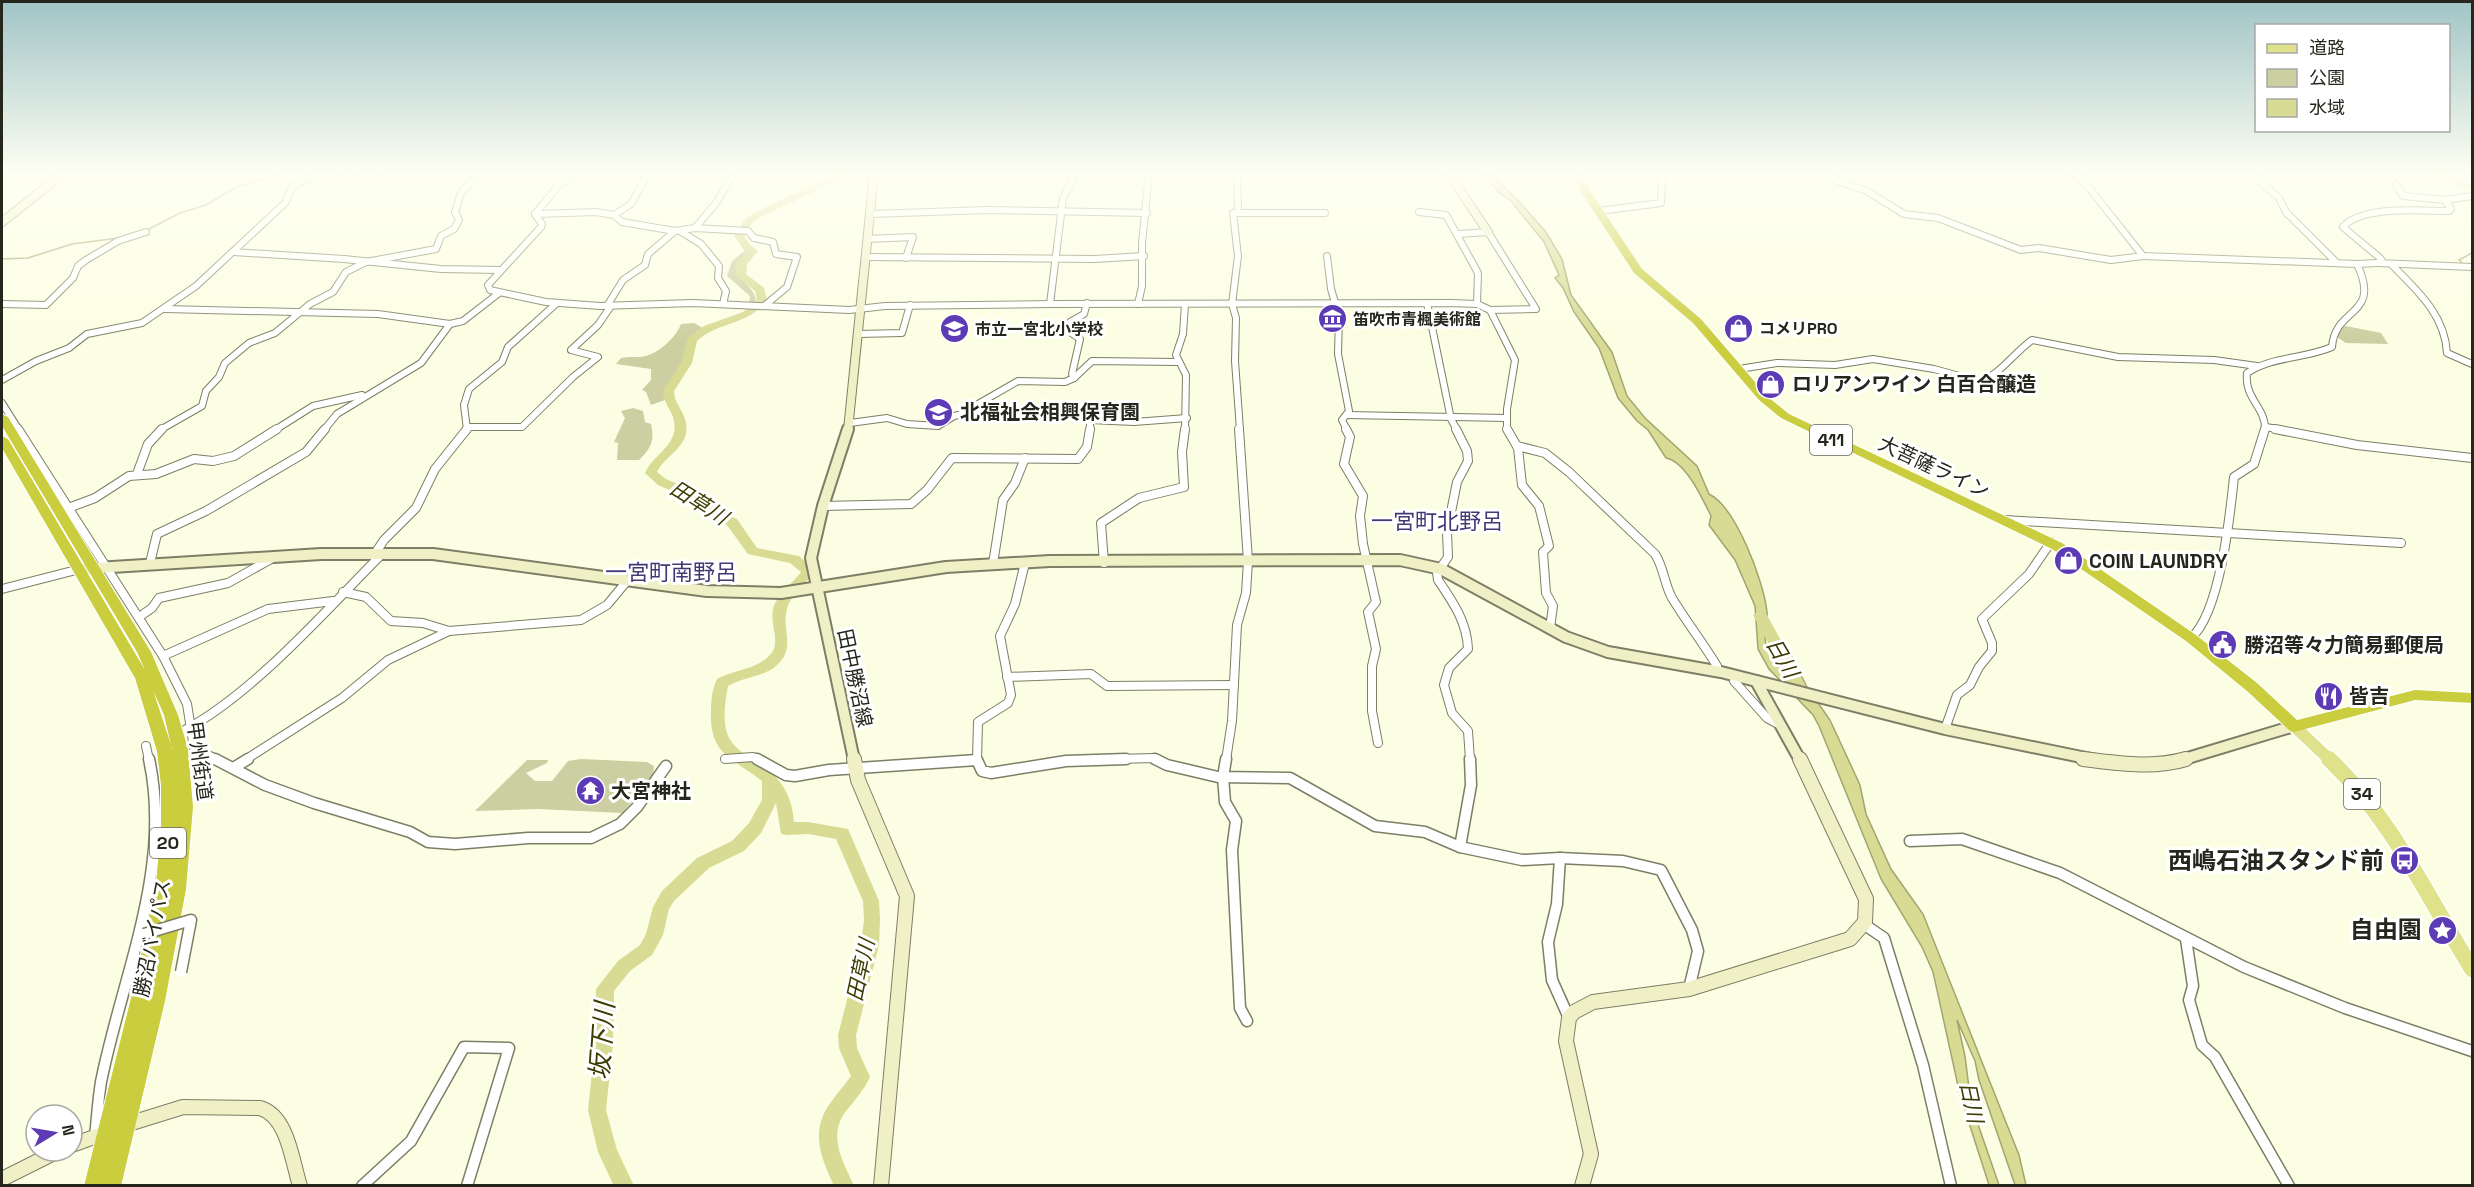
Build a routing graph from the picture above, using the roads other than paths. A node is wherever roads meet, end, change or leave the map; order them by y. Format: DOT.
graph roads {
  1 [pos="258,229"];
  2 [pos="451,229"];
  3 [pos="539,229"];
  4 [pos="664,229"];
  5 [pos="686,229"];
  6 [pos="713,229"];
  7 [pos="868,229"];
  8 [pos="1058,229"];
  9 [pos="1144,229"];
  10 [pos="1235,229"];
  11 [pos="1455,229"];
  12 [pos="1486,229"];
  13 [pos="1611,229"];
  14 [pos="1968,229"];
  15 [pos="2122,229"];
  16 [pos="2303,229"];
  17 [pos="2345,229"];
  18 [pos="676,231"];
  19 [pos="146,232"];
  20 [pos="1488,232"];
  21 [pos="1458,234"];
  22 [pos="867,239"];
  23 [pos="234,252"];
  24 [pos="1144,256"];
  25 [pos="1327,256"];
  26 [pos="2143,256"];
  27 [pos="866,257"];
  28 [pos="906,258"];
  29 [pos="1054,258"];
  30 [pos="2336,262"];
  31 [pos="362,263"];
  32 [pos="2378,263"];
  33 [pos="2357,264"];
  34 [pos="2391,264"];
  35 [pos="2472,267"];
  36 [pos="499,270"];
  37 [pos="499,292"];
  38 [pos="557,303"];
  39 [pos="1087,303"];
  40 [pos="1427,303"];
  41 [pos="2,304"];
  42 [pos="723,304"];
  43 [pos="1050,304"];
  44 [pos="1138,304"];
  45 [pos="1185,304"];
  46 [pos="1233,304"];
  47 [pos="1337,304"];
  48 [pos="1477,304"];
  49 [pos="910,305"];
  50 [pos="609,306"];
  51 [pos="763,306"];
  52 [pos="163,309"];
  53 [pos="861,309"];
  54 [pos="1490,310"];
  55 [pos="300,312"];
  56 [pos="450,324"];
  57 [pos="858,334"];
  58 [pos="1178,362"];
  59 [pos="2472,364"];
  60 [pos="2257,366"];
  61 [pos="1738,369"];
  62 [pos="1074,378"];
  63 [pos="2,380"];
  64 [pos="366,394"];
  65 [pos="2,402"];
  66 [pos="1347,415"];
  67 [pos="2,417"];
  68 [pos="1186,418"];
  69 [pos="1506,418"];
  70 [pos="1452,419"];
  71 [pos="850,423"];
  72 [pos="467,427"];
  73 [pos="2266,427"];
  74 [pos="2,440"];
  75 [pos="1517,446"];
  76 [pos="1025,458"];
  77 [pos="2472,458"];
  78 [pos="138,474"];
  79 [pos="823,506"];
  80 [pos="64,510"];
  81 [pos="2003,520"];
  82 [pos="2226,532"];
  83 [pos="2051,542"];
  84 [pos="2401,543"];
  85 [pos="380,552"];
  86 [pos="276,556"];
  87 [pos="1368,560"];
  88 [pos="1248,561"];
  89 [pos="150,563"];
  90 [pos="1025,563"];
  91 [pos="1104,563"];
  92 [pos="993,564"];
  93 [pos="93,567"];
  94 [pos="1441,569"];
  95 [pos="627,581"];
  96 [pos="818,587"];
  97 [pos="2,589"];
  98 [pos="343,592"];
  99 [pos="333,601"];
  100 [pos="139,617"];
  101 [pos="1550,628"];
  102 [pos="449,631"];
  103 [pos="2191,638"];
  104 [pos="164,656"];
  105 [pos="1717,666"];
  106 [pos="1007,677"];
  107 [pos="1734,681"];
  108 [pos="1762,683"];
  109 [pos="1234,685"];
  110 [pos="2472,698"];
  111 [pos="2294,726"];
  112 [pos="1784,727"];
  113 [pos="188,728"];
  114 [pos="1945,729"];
  115 [pos="1378,743"];
  116 [pos="146,746"];
  117 [pos="725,759"];
  118 [pos="977,760"];
  119 [pos="666,766"];
  120 [pos="236,767"];
  121 [pos="856,769"];
  122 [pos="1223,777"];
  123 [pos="1910,841"];
  124 [pos="1460,846"];
  125 [pos="1560,858"];
  126 [pos="1865,925"];
  127 [pos="140,935"];
  128 [pos="2186,939"];
  129 [pos="2472,969"];
  130 [pos="181,972"];
  131 [pos="1689,989"];
  132 [pos="1569,1018"];
  133 [pos="1247,1021"];
  134 [pos="2472,1051"];
  135 [pos="127,1124"];
  136 [pos="102,1134"];
  137 [pos="84,1141"];
  138 [pos="34,1163"];
  139 [pos="2,1179"];
  140 [pos="94,1185"];
  141 [pos="111,1185"];
  142 [pos="300,1185"];
  143 [pos="362,1185"];
  144 [pos="467,1185"];
  145 [pos="881,1185"];
  146 [pos="1582,1185"];
  147 [pos="1950,1185"];
  148 [pos="2289,1185"];
  1 -- 23 [label="street"];
  2 -- 31 [label="street"];
  3 -- 36 [label="street"];
  4 -- 18 [label="street"];
  5 -- 18 [label="street"];
  6 -- 51 [label="street"];
  7 -- 22 [label="street, 田中勝沼線"];
  8 -- 29 [label="street"];
  9 -- 24 [label="street"];
  10 -- 46 [label="street"];
  11 -- 21 [label="street"];
  12 -- 20 [label="street"];
  13 -- 61 [label="highway, 大菩薩ライン / 411"];
  14 -- 26 [label="street"];
  15 -- 26 [label="street"];
  16 -- 30 [label="street"];
  17 -- 32 [label="street"];
  18 -- 42 [label="street"];
  18 -- 50 [label="street"];
  19 -- 41 [label="street"];
  20 -- 21 [label="street"];
  20 -- 54 [label="street"];
  21 -- 48 [label="street"];
  22 -- 27 [label="street, 田中勝沼線"];
  22 -- 28 [label="street"];
  23 -- 31 [label="street"];
  23 -- 52 [label="street"];
  24 -- 29 [label="street"];
  24 -- 44 [label="street"];
  25 -- 47 [label="street"];
  26 -- 30 [label="street"];
  27 -- 28 [label="street"];
  27 -- 53 [label="street, 田中勝沼線"];
  28 -- 29 [label="street"];
  29 -- 43 [label="street"];
  30 -- 33 [label="street"];
  31 -- 36 [label="street"];
  31 -- 55 [label="street"];
  32 -- 33 [label="street"];
  32 -- 34 [label="street"];
  33 -- 60 [label="street"];
  34 -- 35 [label="street"];
  34 -- 59 [label="street"];
  36 -- 37 [label="street"];
  37 -- 38 [label="street"];
  37 -- 56 [label="street"];
  38 -- 50 [label="street"];
  38 -- 72 [label="street"];
  39 -- 43 [label="street"];
  39 -- 44 [label="street"];
  39 -- 62 [label="street"];
  40 -- 47 [label="street"];
  40 -- 48 [label="street"];
  40 -- 70 [label="street"];
  42 -- 50 [label="street"];
  42 -- 51 [label="street"];
  43 -- 49 [label="street"];
  44 -- 45 [label="street"];
  45 -- 46 [label="street"];
  45 -- 58 [label="street"];
  46 -- 47 [label="street"];
  46 -- 88 [label="street"];
  47 -- 66 [label="street"];
  48 -- 54 [label="street"];
  49 -- 53 [label="street"];
  49 -- 57 [label="street"];
  50 -- 72 [label="street"];
  51 -- 53 [label="street"];
  52 -- 55 [label="street"];
  52 -- 63 [label="street"];
  53 -- 57 [label="street, 田中勝沼線"];
  54 -- 69 [label="street"];
  55 -- 56 [label="street"];
  55 -- 78 [label="street"];
  56 -- 64 [label="street"];
  57 -- 71 [label="street, 田中勝沼線"];
  58 -- 62 [label="street"];
  58 -- 68 [label="street"];
  60 -- 61 [label="street"];
  60 -- 73 [label="street"];
  61 -- 81 [label="highway, 大菩薩ライン / 411"];
  62 -- 71 [label="street"];
  64 -- 78 [label="street"];
  64 -- 89 [label="street"];
  65 -- 80 [label="street"];
  66 -- 70 [label="street"];
  66 -- 87 [label="street"];
  67 -- 80 [label="highway, 甲州街道 / 20"];
  68 -- 76 [label="street"];
  68 -- 91 [label="street"];
  69 -- 70 [label="street"];
  69 -- 75 [label="street"];
  70 -- 94 [label="street"];
  71 -- 79 [label="street, 田中勝沼線"];
  72 -- 85 [label="street"];
  73 -- 77 [label="street"];
  73 -- 82 [label="street"];
  74 -- 93 [label="highway, 勝沼バイパス / 20"];
  75 -- 101 [label="street"];
  75 -- 105 [label="street"];
  76 -- 79 [label="street"];
  76 -- 92 [label="street"];
  78 -- 80 [label="street"];
  79 -- 96 [label="street, 田中勝沼線"];
  80 -- 93 [label="highway, 甲州街道 / 20"];
  81 -- 82 [label="street"];
  81 -- 83 [label="highway, 大菩薩ライン / 411"];
  82 -- 84 [label="street"];
  82 -- 103 [label="street"];
  83 -- 103 [label="highway, 大菩薩ライン / 411"];
  83 -- 114 [label="street"];
  85 -- 86 [label="street"];
  85 -- 95 [label="street"];
  85 -- 98 [label="street"];
  86 -- 89 [label="street"];
  86 -- 100 [label="street"];
  87 -- 88 [label="street"];
  87 -- 94 [label="street"];
  87 -- 115 [label="street"];
  88 -- 91 [label="street"];
  88 -- 109 [label="street"];
  89 -- 93 [label="street"];
  90 -- 91 [label="street"];
  90 -- 92 [label="street"];
  90 -- 106 [label="street"];
  92 -- 96 [label="street"];
  93 -- 97 [label="street"];
  93 -- 100 [label="street"];
  93 -- 135 [label="highway, 甲州街道 / 20"];
  93 -- 136 [label="highway, 勝沼バイパス / 20"];
  94 -- 101 [label="street"];
  94 -- 124 [label="street"];
  95 -- 96 [label="street"];
  95 -- 102 [label="street"];
  96 -- 121 [label="street, 田中勝沼線"];
  98 -- 99 [label="street"];
  98 -- 102 [label="street"];
  99 -- 104 [label="street"];
  99 -- 113 [label="street"];
  100 -- 104 [label="street"];
  101 -- 108 [label="street"];
  102 -- 120 [label="street"];
  103 -- 111 [label="highway, 大菩薩ライン / 411"];
  104 -- 113 [label="street"];
  106 -- 109 [label="street"];
  106 -- 118 [label="street"];
  107 -- 112 [label="street"];
  108 -- 112 [label="street"];
  108 -- 114 [label="street"];
  109 -- 122 [label="street"];
  110 -- 111 [label="highway"];
  111 -- 114 [label="street"];
  111 -- 129 [label="main road, 34"];
  112 -- 126 [label="street"];
  113 -- 120 [label="street"];
  116 -- 127 [label="street"];
  117 -- 121 [label="street"];
  118 -- 121 [label="street"];
  118 -- 122 [label="street"];
  119 -- 120 [label="street"];
  121 -- 145 [label="street, 田中勝沼線"];
  122 -- 124 [label="street"];
  122 -- 133 [label="street"];
  123 -- 128 [label="street"];
  124 -- 125 [label="street"];
  125 -- 131 [label="street"];
  125 -- 132 [label="street"];
  126 -- 131 [label="street"];
  126 -- 147 [label="street"];
  127 -- 130 [label="street, bridge"];
  127 -- 136 [label="street"];
  128 -- 134 [label="street"];
  128 -- 148 [label="street"];
  131 -- 132 [label="street"];
  132 -- 146 [label="street"];
  135 -- 136 [label="street"];
  135 -- 141 [label="highway, 甲州街道 / 20"];
  135 -- 142 [label="street"];
  136 -- 137 [label="street"];
  136 -- 140 [label="highway, 勝沼バイパス / 20"];
  138 -- 139 [label="street"];
  143 -- 144 [label="street"];
}
